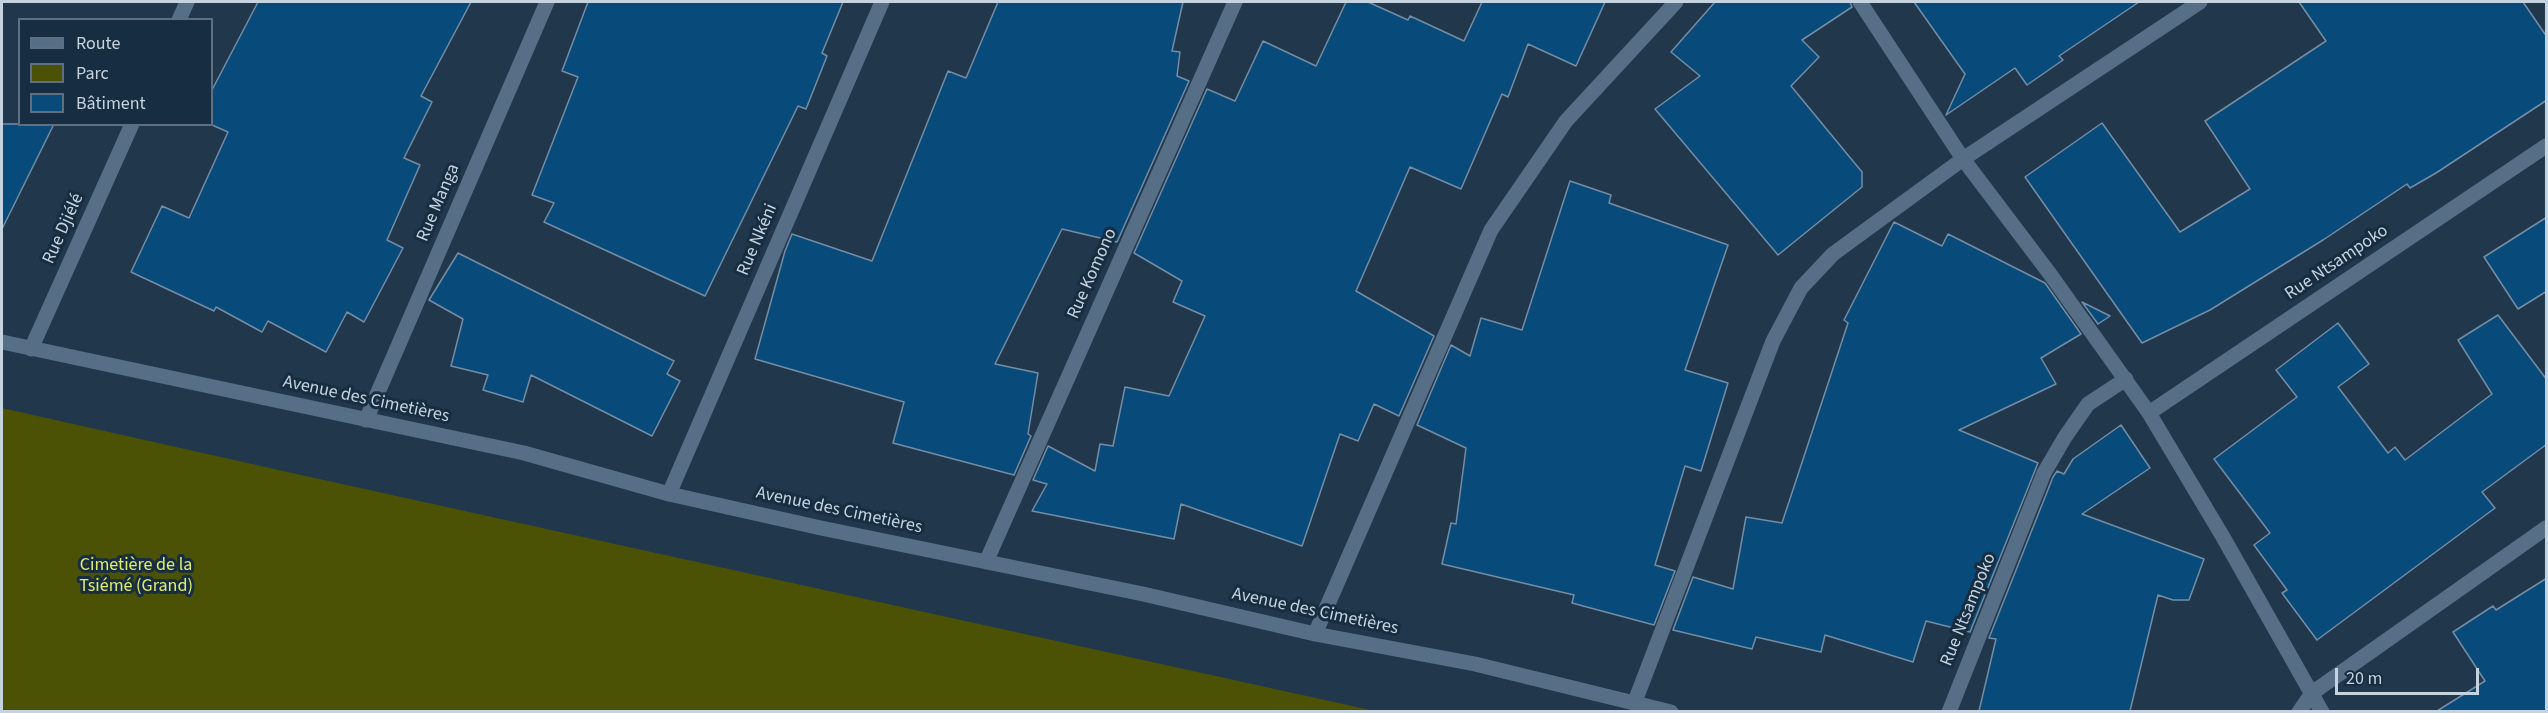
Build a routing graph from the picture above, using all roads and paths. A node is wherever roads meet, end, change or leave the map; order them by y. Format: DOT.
graph roads {
  1 [pos="187,2"];
  2 [pos="548,2"];
  3 [pos="882,2"];
  4 [pos="1235,2"];
  5 [pos="1676,2"];
  6 [pos="1860,2"];
  7 [pos="2200,2"];
  8 [pos="180,18"];
  9 [pos="131,126"];
  10 [pos="2547,146"];
  11 [pos="1963,159"];
  12 [pos="2,342"];
  13 [pos="32,348"];
  14 [pos="2126,379"];
  15 [pos="2149,413"];
  16 [pos="366,420"];
  17 [pos="669,494"];
  18 [pos="2547,528"];
  19 [pos="986,562"];
  20 [pos="1315,634"];
  21 [pos="2312,693"];
  22 [pos="1634,704"];
  23 [pos="1671,711"];
  24 [pos="1949,711"];
  25 [pos="2299,711"];
  26 [pos="2322,711"];
  1 -- 8 [label="street"];
  2 -- 16 [label="street, Rue Manga"];
  3 -- 17 [label="street, Rue Nkéni"];
  4 -- 19 [label="street, Rue Komono"];
  5 -- 20 [label="street"];
  6 -- 11 [label="street"];
  7 -- 11 [label="street"];
  9 -- 13 [label="street, Rue Djiélé"];
  10 -- 15 [label="street, Rue Ntsampoko"];
  11 -- 14 [label="street"];
  11 -- 22 [label="street"];
  12 -- 13 [label="street, Avenue des Cimetières"];
  13 -- 16 [label="street, Avenue des Cimetières"];
  14 -- 15 [label="street"];
  14 -- 24 [label="street, Rue Ntsampoko"];
  15 -- 21 [label="street"];
  16 -- 17 [label="street, Avenue des Cimetières"];
  17 -- 19 [label="street, Avenue des Cimetières"];
  18 -- 21 [label="street"];
  19 -- 20 [label="street, Avenue des Cimetières"];
  20 -- 22 [label="street, Avenue des Cimetières"];
  21 -- 25 [label="street"];
  21 -- 26 [label="street"];
  22 -- 23 [label="street, Avenue des Cimetières"];
}
